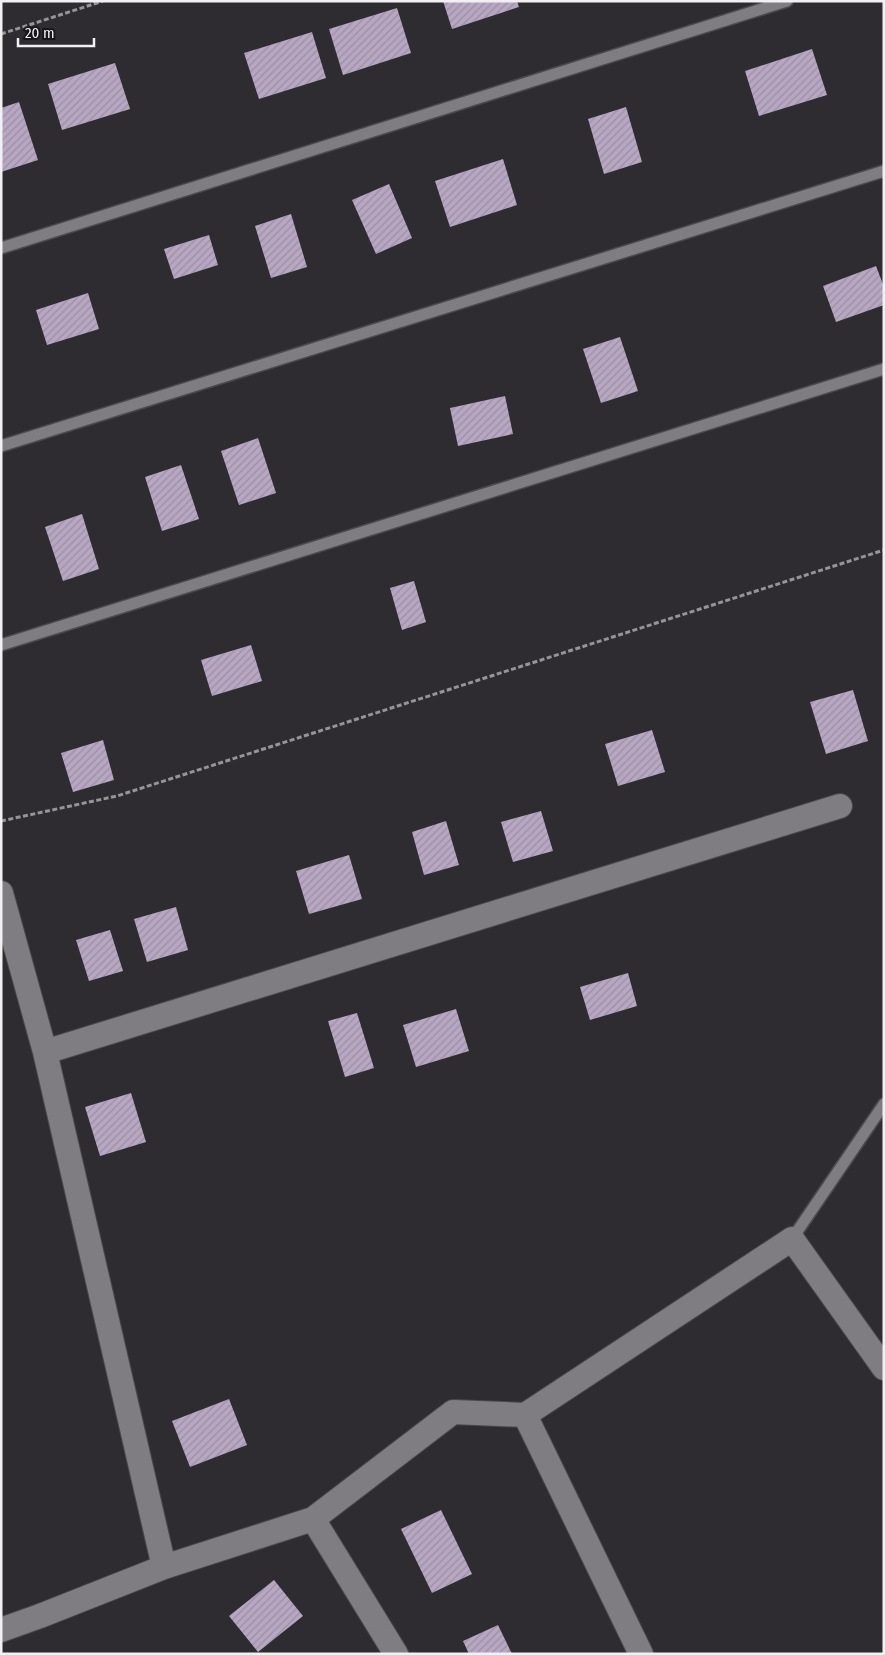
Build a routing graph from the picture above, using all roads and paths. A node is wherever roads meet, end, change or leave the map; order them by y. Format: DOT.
graph roads {
  1 [pos="103,1"];
  2 [pos="787,1"];
  3 [pos="1,34"];
  4 [pos="884,171"];
  5 [pos="1,248"];
  6 [pos="884,369"];
  7 [pos="1,446"];
  8 [pos="884,550"];
  9 [pos="1,644"];
  10 [pos="840,806"];
  11 [pos="1,821"];
  12 [pos="1,893"];
  13 [pos="44,1052"];
  14 [pos="884,1104"];
  15 [pos="792,1239"];
  16 [pos="884,1368"];
  17 [pos="525,1416"];
  18 [pos="313,1519"];
  19 [pos="164,1566"];
  20 [pos="1,1630"];
  21 [pos="396,1654"];
  22 [pos="641,1654"];
  1 -- 3 [label="path"];
  2 -- 5 [label="lane"];
  4 -- 7 [label="lane"];
  6 -- 9 [label="lane"];
  8 -- 11 [label="path"];
  10 -- 13 [label="street"];
  12 -- 13 [label="street"];
  13 -- 19 [label="street"];
  14 -- 15 [label="lane"];
  15 -- 16 [label="street"];
  15 -- 17 [label="street"];
  17 -- 18 [label="street"];
  17 -- 22 [label="street"];
  18 -- 19 [label="street"];
  18 -- 21 [label="street"];
  19 -- 20 [label="street"];
}
